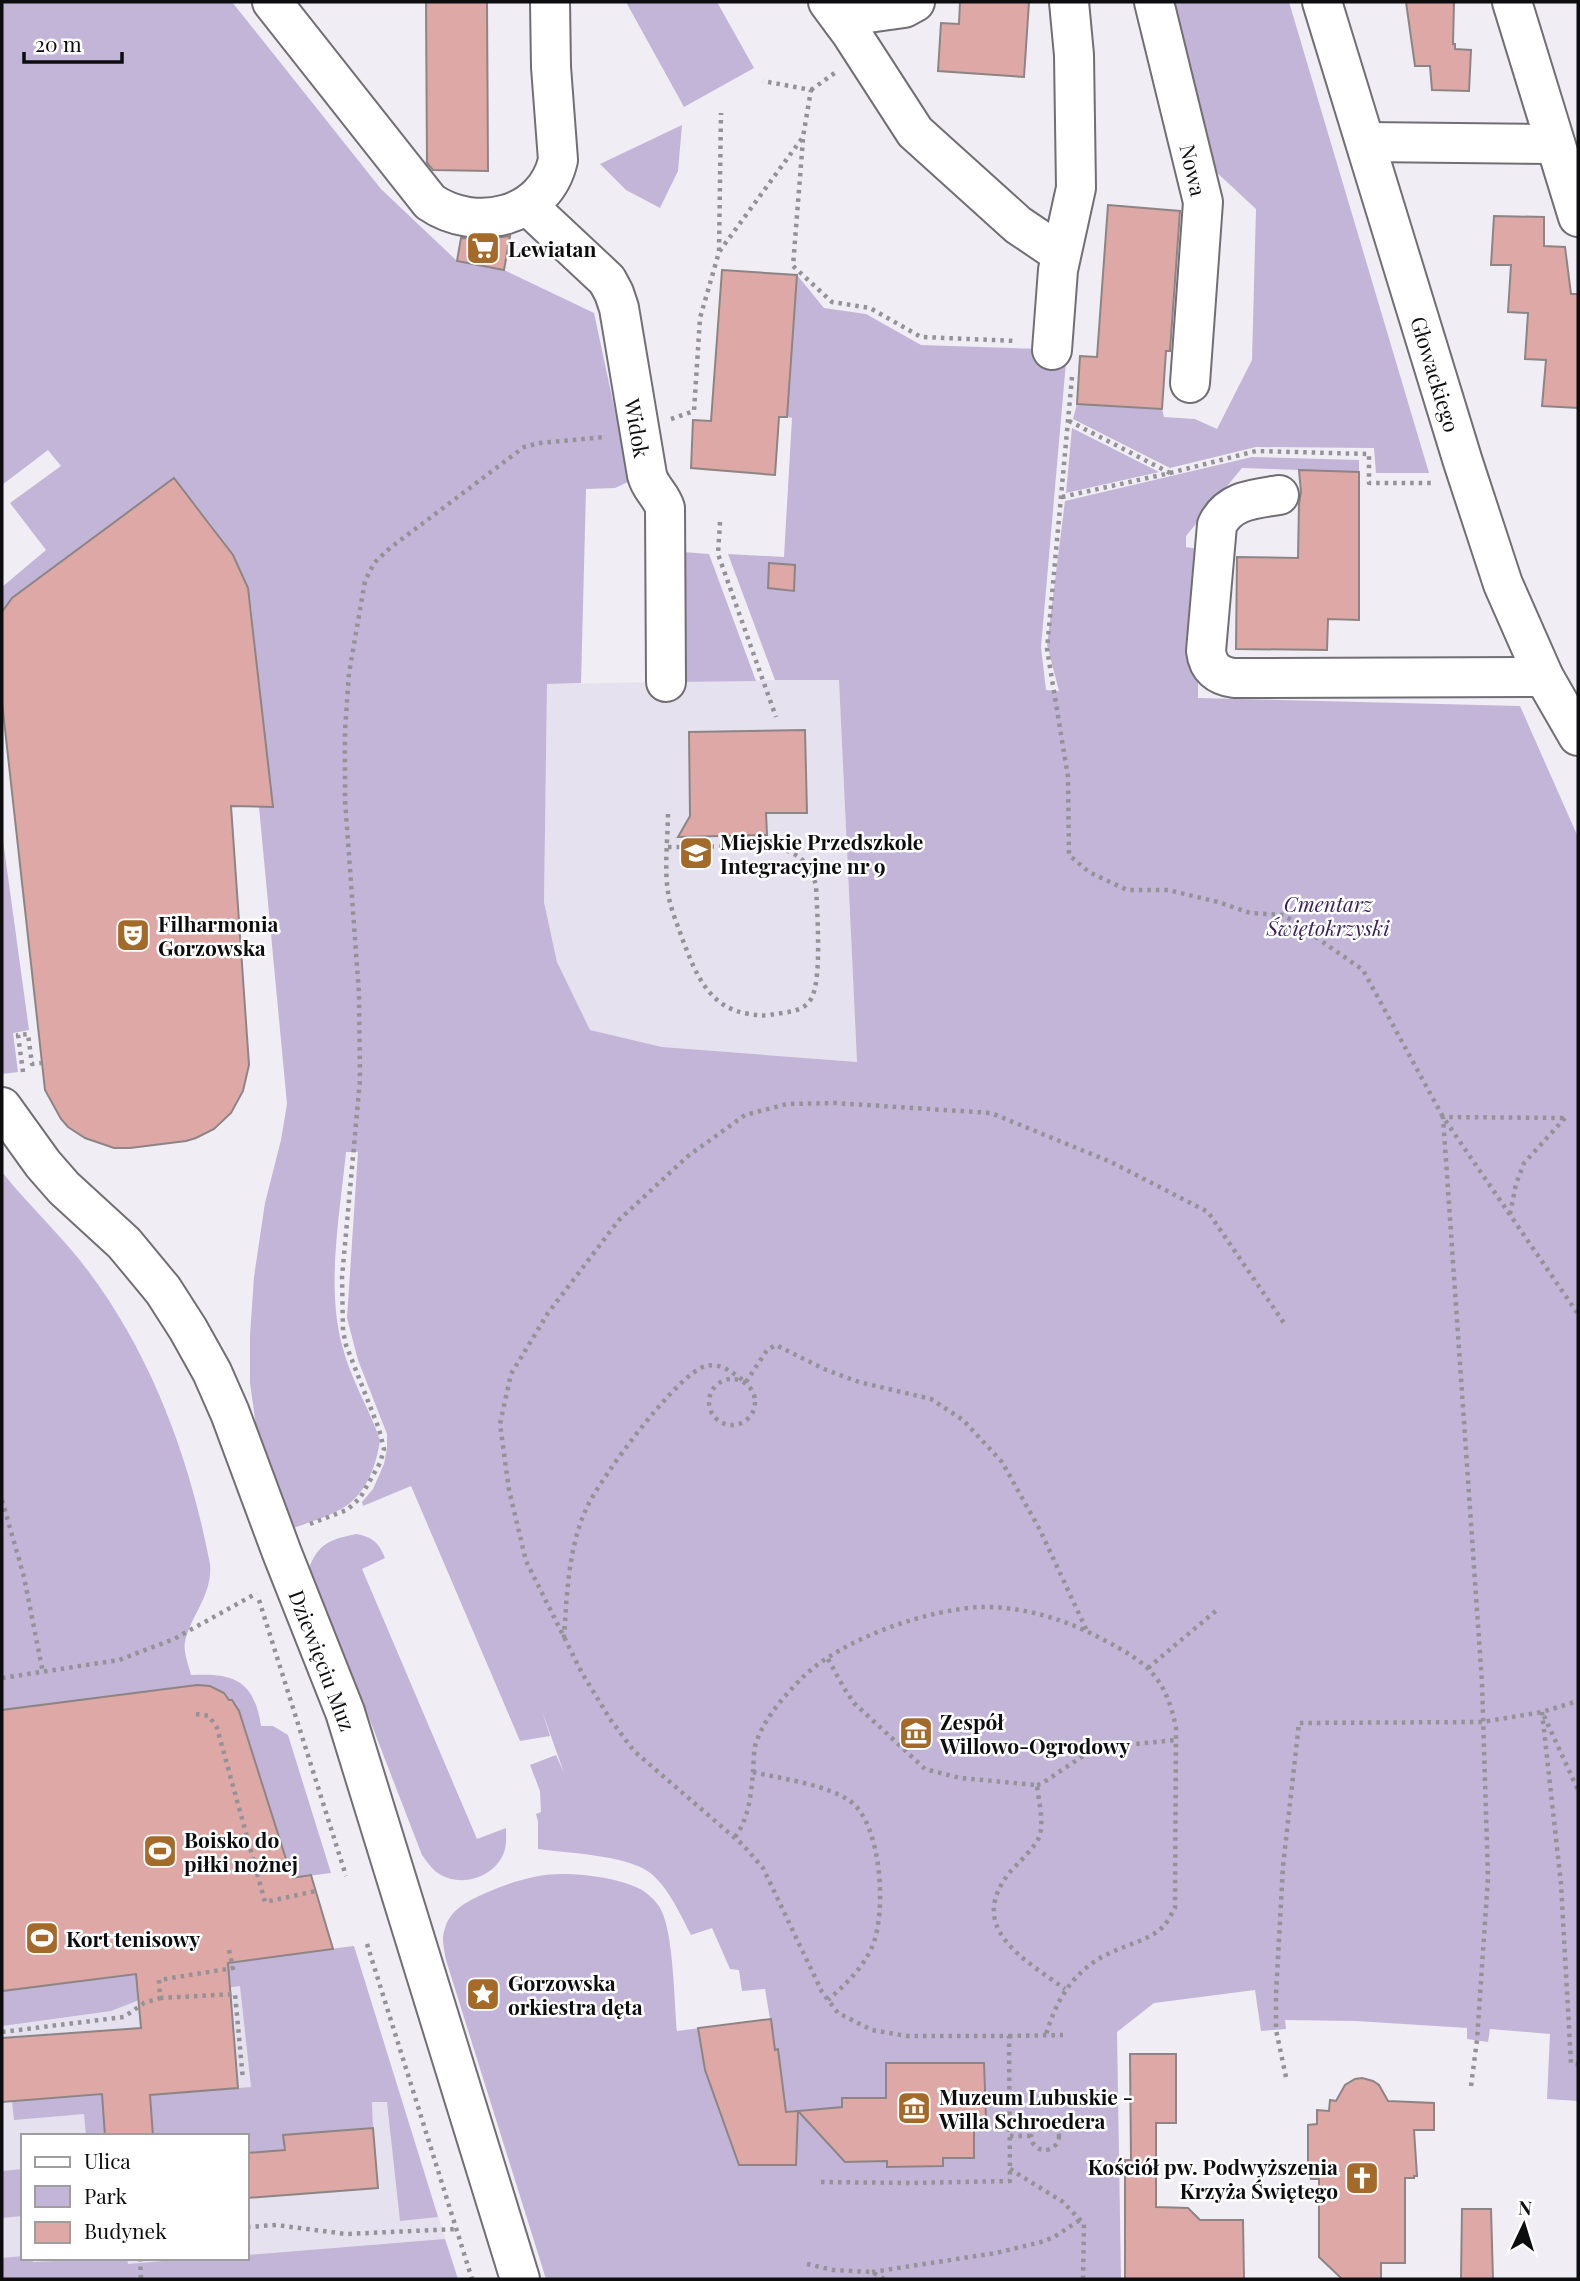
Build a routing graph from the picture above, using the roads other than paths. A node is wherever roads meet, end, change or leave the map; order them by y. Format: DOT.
graph roads {
  1 [pos="272,2"];
  2 [pos="550,2"];
  3 [pos="915,2"];
  4 [pos="1069,2"];
  5 [pos="1154,2"];
  6 [pos="1322,2"];
  7 [pos="1512,2"];
  8 [pos="835,12"];
  9 [pos="1366,142"];
  10 [pos="1554,144"];
  11 [pos="528,206"];
  12 [pos="1578,217"];
  13 [pos="1061,254"];
  14 [pos="1052,350"];
  15 [pos="1190,383"];
  16 [pos="1279,495"];
  17 [pos="1544,677"];
  18 [pos="666,682"];
  19 [pos="1578,736"];
  20 [pos="2,1107"];
  21 [pos="520,2279"];
  1 -- 11 [label="street"];
  2 -- 11 [label="street"];
  3 -- 8 [label="street"];
  4 -- 13 [label="street"];
  5 -- 15 [label="street, Nowa"];
  6 -- 9 [label="street, Głowackiego"];
  7 -- 10 [label="street"];
  8 -- 13 [label="street"];
  9 -- 10 [label="street"];
  9 -- 17 [label="street, Głowackiego"];
  10 -- 12 [label="street"];
  11 -- 18 [label="street, Widok"];
  13 -- 14 [label="street"];
  16 -- 17 [label="street"];
  17 -- 19 [label="street, Głowackiego"];
  20 -- 21 [label="street, Dziewięciu Muz"];
}
